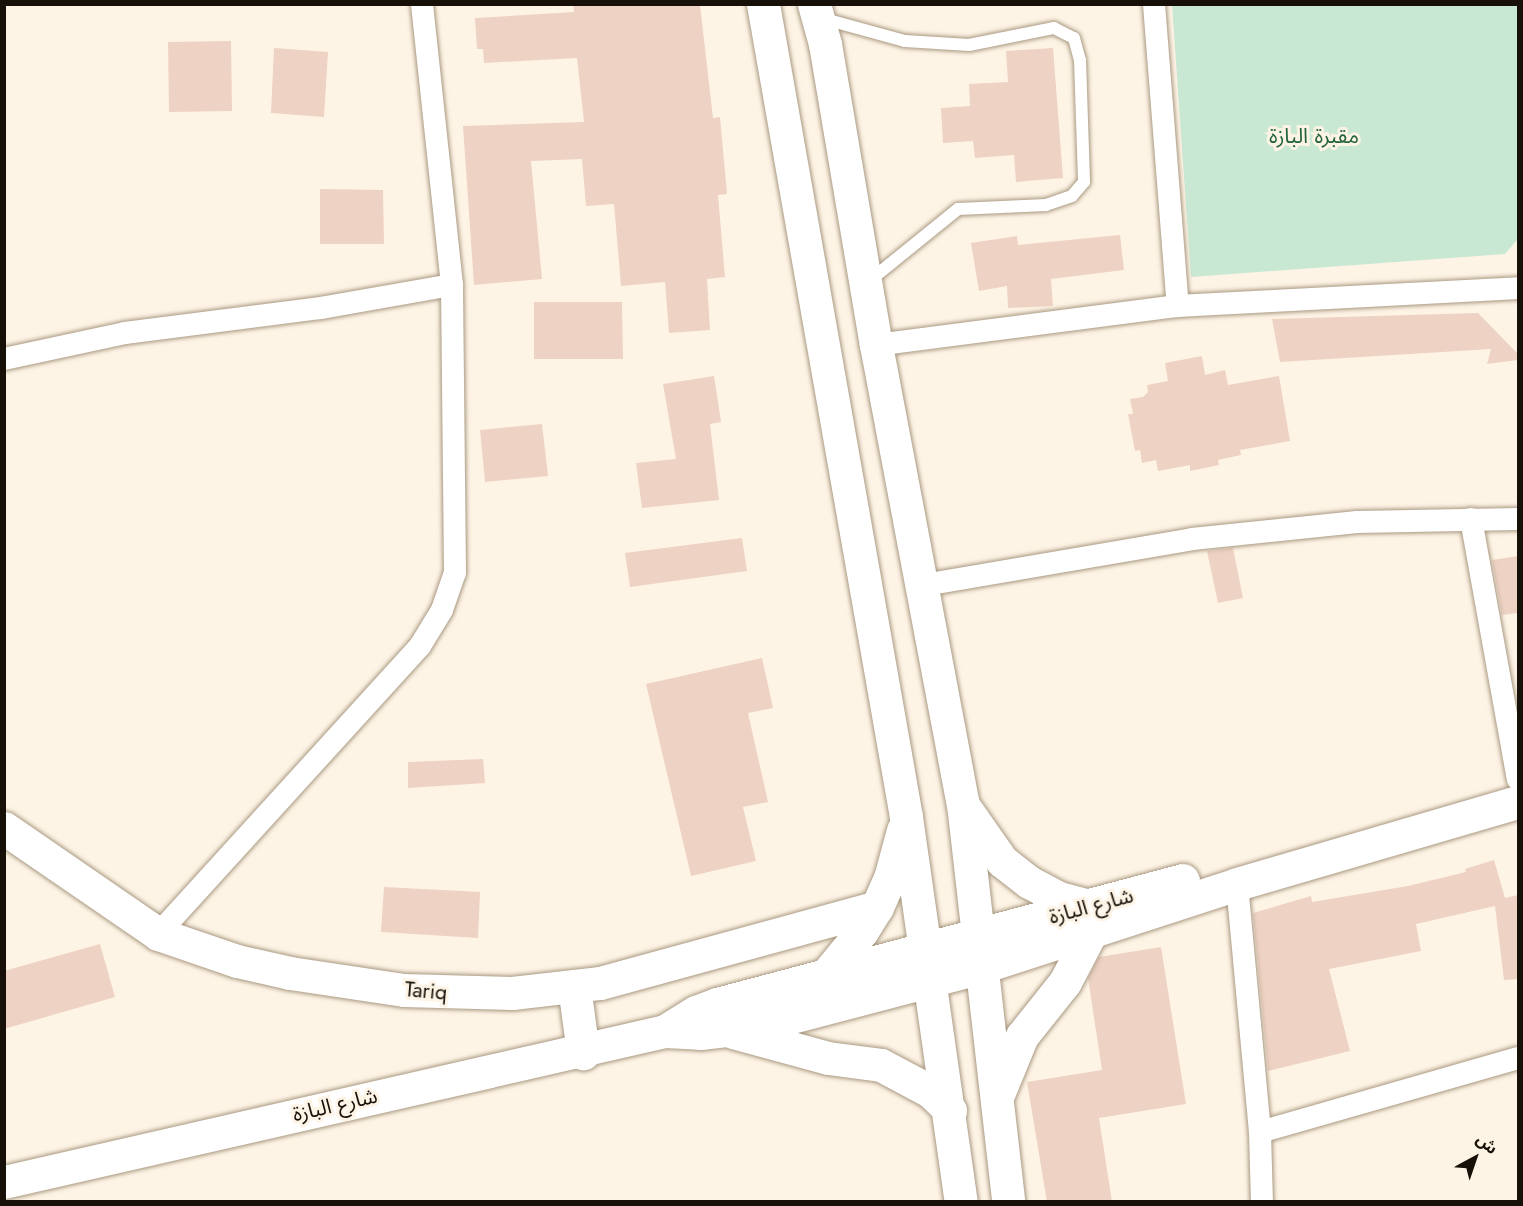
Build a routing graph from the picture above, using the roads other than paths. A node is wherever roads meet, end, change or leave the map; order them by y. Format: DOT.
graph roads {
  1 [pos="422,4"];
  2 [pos="763,4"];
  3 [pos="1154,4"];
  4 [pos="816,11"];
  5 [pos="452,285"];
  6 [pos="866,285"];
  7 [pos="1518,288"];
  8 [pos="1178,306"];
  9 [pos="876,345"];
  10 [pos="826,348"];
  11 [pos="4,359"];
  12 [pos="1471,519"];
  13 [pos="1518,519"];
  14 [pos="924,585"];
  15 [pos="1518,779"];
  16 [pos="1518,802"];
  17 [pos="963,804"];
  18 [pos="906,817"];
  19 [pos="4,828"];
  20 [pos="1237,884"];
  21 [pos="877,907"];
  22 [pos="1091,921"];
  23 [pos="158,934"];
  24 [pos="980,952"];
  25 [pos="929,965"];
  26 [pos="826,975"];
  27 [pos="574,986"];
  28 [pos="665,1031"];
  29 [pos="730,1031"];
  30 [pos="584,1053"];
  31 [pos="1518,1058"];
  32 [pos="997,1100"];
  33 [pos="950,1110"];
  34 [pos="1260,1131"];
  35 [pos="4,1182"];
  36 [pos="961,1202"];
  37 [pos="1008,1202"];
  38 [pos="1262,1202"];
  1 -- 5 [label="street"];
  2 -- 10 [label="main road"];
  3 -- 8 [label="street"];
  4 -- 6 [label="main road"];
  4 -- 6 [label="lane"];
  5 -- 11 [label="street"];
  5 -- 23 [label="street"];
  6 -- 9 [label="main road"];
  7 -- 8 [label="street"];
  8 -- 9 [label="street"];
  9 -- 10 [label="main road"];
  9 -- 14 [label="main road"];
  10 -- 18 [label="main road"];
  12 -- 13 [label="street"];
  12 -- 14 [label="street"];
  12 -- 15 [label="street"];
  14 -- 17 [label="main road"];
  15 -- 22 [label="main road, شارع البازة"];
  16 -- 20 [label="main road, شارع البازة"];
  17 -- 22 [label="main road"];
  17 -- 24 [label="main road"];
  18 -- 21 [label="main road"];
  18 -- 25 [label="main road"];
  19 -- 23 [label="main road, Tariq"];
  20 -- 22 [label="main road, شارع البازة"];
  20 -- 34 [label="street"];
  21 -- 26 [label="main road"];
  21 -- 27 [label="main road, Tariq"];
  22 -- 24 [label="main road, شارع البازة"];
  22 -- 32 [label="main road"];
  23 -- 27 [label="main road, Tariq"];
  24 -- 25 [label="main road, شارع البازة"];
  24 -- 32 [label="main road"];
  25 -- 26 [label="main road, شارع البازة"];
  25 -- 29 [label="main road, شارع البازة"];
  25 -- 33 [label="main road"];
  26 -- 28 [label="main road, شارع البازة"];
  27 -- 30 [label="main road"];
  28 -- 29 [label="main road, شارع البازة"];
  28 -- 30 [label="main road, شارع البازة"];
  29 -- 33 [label="main road"];
  30 -- 35 [label="main road, شارع البازة"];
  31 -- 34 [label="street"];
  32 -- 37 [label="main road"];
  33 -- 36 [label="main road"];
  34 -- 38 [label="street"];
}
